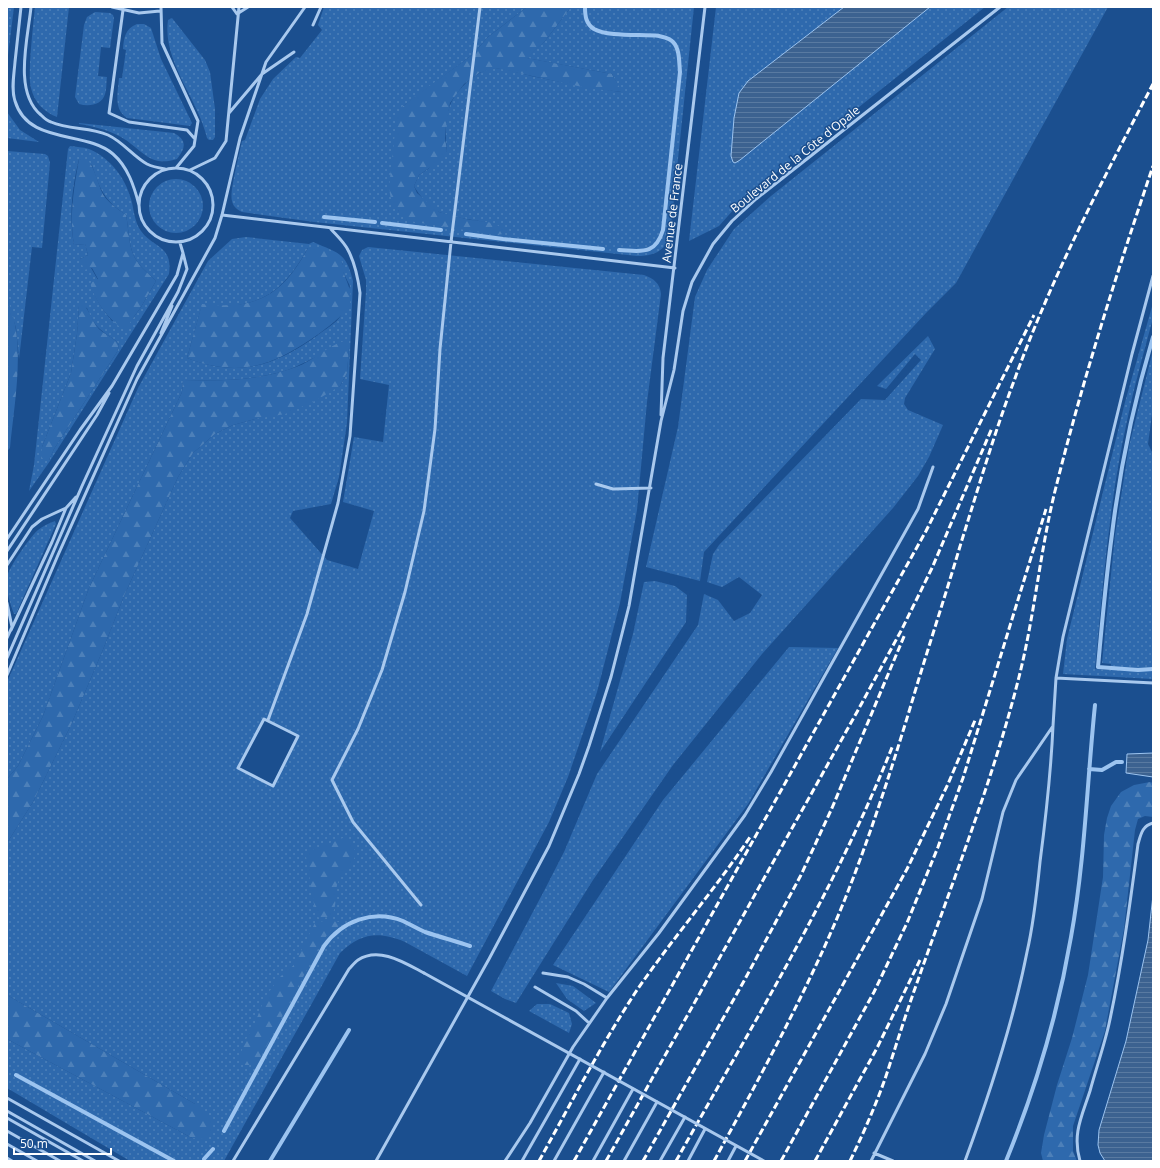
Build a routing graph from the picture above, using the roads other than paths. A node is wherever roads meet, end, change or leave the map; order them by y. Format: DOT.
graph roads {
  1 [pos="21,7"];
  2 [pos="31,7"];
  3 [pos="112,7"];
  4 [pos="232,7"];
  5 [pos="239,7"];
  6 [pos="248,7"];
  7 [pos="305,7"];
  8 [pos="321,7"];
  9 [pos="480,7"];
  10 [pos="705,7"];
  11 [pos="1000,7"];
  12 [pos="160,9"];
  13 [pos="123,10"];
  14 [pos="237,14"];
  15 [pos="313,25"];
  16 [pos="294,52"];
  17 [pos="262,74"];
  18 [pos="229,114"];
  19 [pos="195,139"];
  20 [pos="176,168"];
  21 [pos="165,169"];
  22 [pos="190,170"];
  23 [pos="139,205"];
  24 [pos="222,216"];
  25 [pos="330,228"];
  26 [pos="451,242"];
  27 [pos="180,243"];
  28 [pos="183,253"];
  29 [pos="675,268"];
  30 [pos="1153,276"];
  31 [pos="178,292"];
  32 [pos="183,295"];
  33 [pos="167,318"];
  34 [pos="156,332"];
  35 [pos="154,349"];
  36 [pos="112,386"];
  37 [pos="661,421"];
  38 [pos="933,467"];
  39 [pos="596,484"];
  40 [pos="650,488"];
  41 [pos="78,494"];
  42 [pos="66,508"];
  43 [pos="7,539"];
  44 [pos="7,551"];
  45 [pos="7,565"];
  46 [pos="7,603"];
  47 [pos="11,630"];
  48 [pos="7,638"];
  49 [pos="7,658"];
  50 [pos="7,675"];
  51 [pos="1056,678"];
  52 [pos="1153,683"];
  53 [pos="268,720"];
  54 [pos="1053,726"];
  55 [pos="1153,823"];
  56 [pos="420,905"];
  57 [pos="543,974"];
  58 [pos="535,987"];
  59 [pos="607,998"];
  60 [pos="589,1023"];
  61 [pos="580,1059"];
  62 [pos="604,1072"];
  63 [pos="633,1089"];
  64 [pos="7,1098"];
  65 [pos="657,1102"];
  66 [pos="7,1111"];
  67 [pos="685,1117"];
  68 [pos="7,1118"];
  69 [pos="705,1129"];
  70 [pos="7,1131"];
  71 [pos="7,1144"];
  72 [pos="736,1146"];
  73 [pos="874,1154"];
  74 [pos="7,1158"];
  75 [pos="12,1161"];
  76 [pos="37,1161"];
  77 [pos="60,1161"];
  78 [pos="84,1161"];
  79 [pos="95,1161"];
  80 [pos="119,1161"];
  81 [pos="233,1161"];
  82 [pos="376,1161"];
  83 [pos="505,1161"];
  84 [pos="522,1161"];
  85 [pos="554,1161"];
  86 [pos="593,1161"];
  87 [pos="624,1161"];
  88 [pos="660,1161"];
  89 [pos="688,1161"];
  90 [pos="728,1161"];
  91 [pos="762,1161"];
  92 [pos="871,1161"];
  93 [pos="893,1161"];
  94 [pos="965,1161"];
  95 [pos="1080,1161"];
  1 -- 23 [label="lane"];
  2 -- 21 [label="lane"];
  3 -- 13 [label="lane"];
  4 -- 14 [label="lane"];
  5 -- 14 [label="lane"];
  6 -- 14 [label="lane"];
  7 -- 17 [label="lane"];
  8 -- 15 [label="lane"];
  9 -- 26 [label="lane"];
  10 -- 29 [label="lane, Avenue de France"];
  11 -- 37 [label="lane, Boulevard de la Côte d'Opale"];
  12 -- 13 [label="lane"];
  12 -- 19 [label="lane"];
  13 -- 19 [label="lane"];
  14 -- 18 [label="lane"];
  16 -- 17 [label="lane"];
  17 -- 18 [label="lane"];
  17 -- 24 [label="lane"];
  18 -- 22 [label="lane"];
  19 -- 20 [label="lane"];
  20 -- 21 [label="lane"];
  20 -- 22 [label="lane"];
  21 -- 23 [label="lane"];
  22 -- 27 [label="lane"];
  23 -- 27 [label="lane"];
  24 -- 25 [label="lane"];
  24 -- 32 [label="lane"];
  25 -- 26 [label="lane"];
  25 -- 53 [label="lane"];
  26 -- 29 [label="lane"];
  26 -- 56 [label="lane"];
  27 -- 28 [label="lane"];
  28 -- 31 [label="lane"];
  28 -- 36 [label="lane"];
  29 -- 37 [label="lane, Avenue de France"];
  30 -- 51 [label="lane"];
  31 -- 33 [label="lane"];
  31 -- 34 [label="lane"];
  32 -- 33 [label="lane"];
  32 -- 35 [label="lane"];
  33 -- 34 [label="lane"];
  33 -- 35 [label="lane"];
  34 -- 41 [label="lane"];
  35 -- 50 [label="lane"];
  36 -- 43 [label="lane"];
  36 -- 44 [label="lane"];
  37 -- 40 [label="lane"];
  38 -- 59 [label="lane"];
  39 -- 40 [label="lane"];
  40 -- 82 [label="lane"];
  41 -- 42 [label="lane"];
  41 -- 49 [label="lane"];
  42 -- 45 [label="lane"];
  42 -- 47 [label="lane"];
  46 -- 47 [label="lane"];
  47 -- 48 [label="lane"];
  51 -- 52 [label="lane"];
  51 -- 54 [label="lane"];
  53 -- 53 [label="lane"];
  54 -- 73 [label="lane"];
  54 -- 94 [label="lane"];
  55 -- 95 [label="lane"];
  57 -- 59 [label="lane"];
  58 -- 60 [label="lane"];
  59 -- 60 [label="lane"];
  60 -- 83 [label="lane"];
  61 -- 62 [label="lane, bridge"];
  61 -- 81 [label="lane, bridge"];
  61 -- 84 [label="lane"];
  62 -- 63 [label="lane, bridge"];
  62 -- 85 [label="lane"];
  63 -- 65 [label="lane, bridge"];
  63 -- 86 [label="lane"];
  64 -- 80 [label="lane"];
  65 -- 67 [label="lane, bridge"];
  65 -- 87 [label="lane"];
  66 -- 79 [label="lane"];
  67 -- 69 [label="lane, bridge"];
  67 -- 88 [label="lane"];
  68 -- 78 [label="lane"];
  69 -- 72 [label="lane, bridge"];
  69 -- 89 [label="lane"];
  70 -- 77 [label="lane"];
  71 -- 76 [label="lane"];
  72 -- 90 [label="lane"];
  72 -- 91 [label="lane, bridge"];
  73 -- 92 [label="lane"];
  73 -- 93 [label="lane"];
  74 -- 75 [label="lane"];
}
